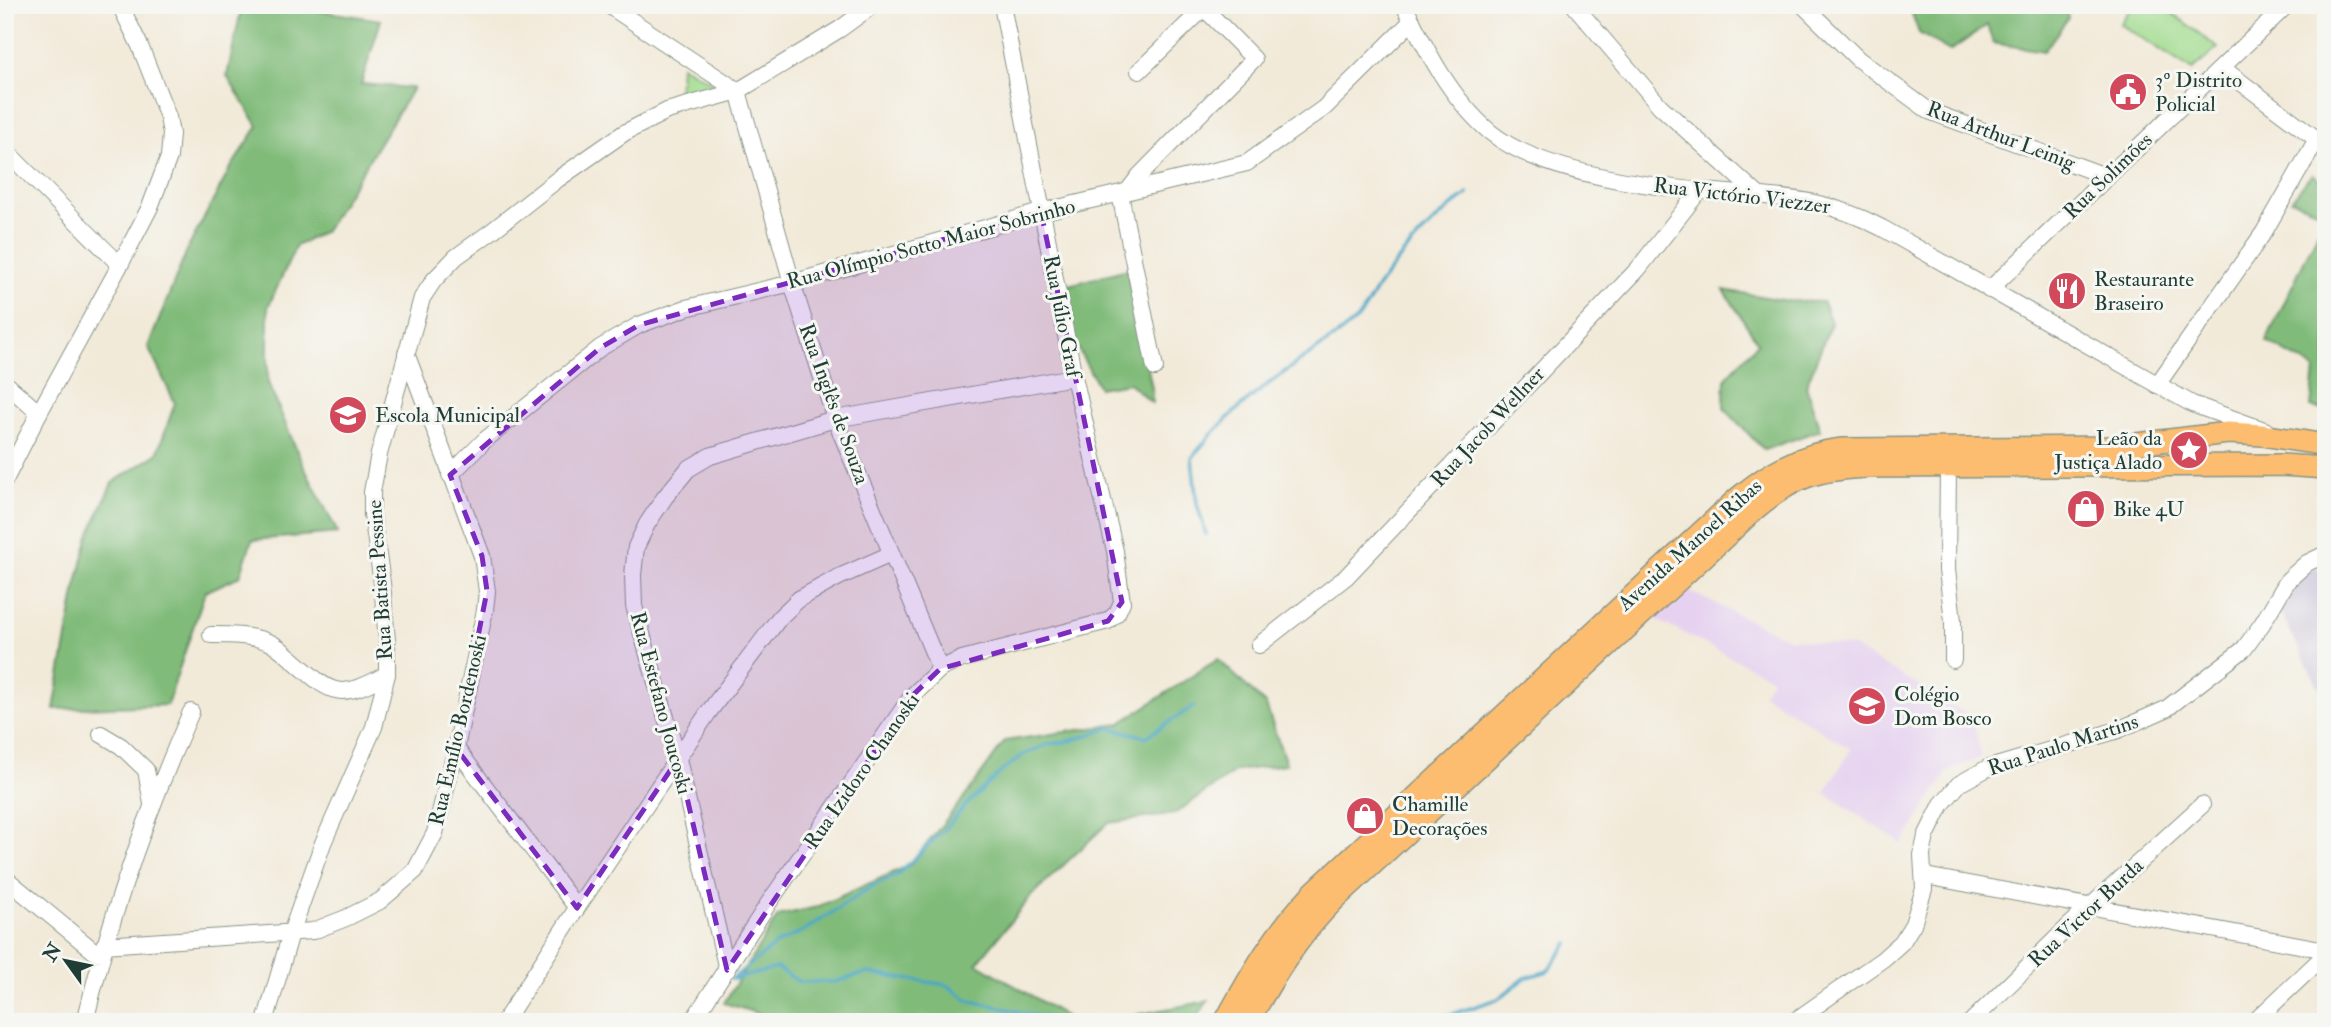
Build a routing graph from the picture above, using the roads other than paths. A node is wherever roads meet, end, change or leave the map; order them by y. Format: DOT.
graph roads {
  1 [pos="120,5"];
  2 [pos="607,5"];
  3 [pos="873,5"];
  4 [pos="1002,5"];
  5 [pos="1404,5"];
  6 [pos="1574,5"];
  7 [pos="1803,5"];
  8 [pos="2287,5"];
  9 [pos="1412,20"];
  10 [pos="2222,68"];
  11 [pos="1139,71"];
  12 [pos="738,92"];
  13 [pos="2321,143"];
  14 [pos="5,150"];
  15 [pos="2108,177"];
  16 [pos="1699,191"];
  17 [pos="1123,193"];
  18 [pos="1758,195"];
  19 [pos="1041,212"];
  20 [pos="120,265"];
  21 [pos="792,283"];
  22 [pos="1989,290"];
  23 [pos="406,354"];
  24 [pos="1155,368"];
  25 [pos="1074,377"];
  26 [pos="5,383"];
  27 [pos="2157,385"];
  28 [pos="2192,404"];
  29 [pos="38,413"];
  30 [pos="835,418"];
  31 [pos="2214,434"];
  32 [pos="2287,438"];
  33 [pos="2326,445"];
  34 [pos="2237,465"];
  35 [pos="2282,465"];
  36 [pos="1948,467"];
  37 [pos="2326,468"];
  38 [pos="450,475"];
  39 [pos="5,480"];
  40 [pos="891,554"];
  41 [pos="2326,554"];
  42 [pos="1108,621"];
  43 [pos="1619,622"];
  44 [pos="211,635"];
  45 [pos="1259,645"];
  46 [pos="1581,657"];
  47 [pos="1954,660"];
  48 [pos="940,669"];
  49 [pos="387,674"];
  50 [pos="191,712"];
  51 [pos="101,734"];
  52 [pos="456,748"];
  53 [pos="678,759"];
  54 [pos="2202,805"];
  55 [pos="153,807"];
  56 [pos="1354,853"];
  57 [pos="1924,876"];
  58 [pos="5,878"];
  59 [pos="1346,888"];
  60 [pos="2092,907"];
  61 [pos="577,908"];
  62 [pos="291,933"];
  63 [pos="102,951"];
  64 [pos="2326,952"];
  65 [pos="727,970"];
  66 [pos="85,1022"];
  67 [pos="265,1022"];
  68 [pos="504,1022"];
  69 [pos="692,1022"];
  70 [pos="1225,1022"];
  71 [pos="1248,1022"];
  72 [pos="1793,1022"];
  73 [pos="1971,1022"];
  74 [pos="2254,1022"];
  1 -- 20 [label="street"];
  2 -- 12 [label="street"];
  3 -- 12 [label="street"];
  4 -- 19 [label="street, Rua Júlio Graf"];
  5 -- 9 [label="street, Rua Victório Viezzer"];
  6 -- 18 [label="street"];
  7 -- 15 [label="street, Rua Arthur Leinig"];
  8 -- 10 [label="street, Rua Solimões"];
  9 -- 16 [label="street, Rua Victório Viezzer"];
  9 -- 17 [label="street, Rua Olímpio Sotto Maior Sobrinho"];
  10 -- 13 [label="street"];
  10 -- 15 [label="street, Rua Solimões"];
  11 -- 17 [label="street"];
  12 -- 21 [label="street, Rua Inglês de Souza"];
  12 -- 23 [label="street, Rua Batista Pessine"];
  13 -- 27 [label="street"];
  14 -- 20 [label="street"];
  15 -- 22 [label="street, Rua Solimões"];
  16 -- 18 [label="street, Rua Victório Viezzer"];
  16 -- 45 [label="street, Rua Jacob Wellner"];
  17 -- 19 [label="street, Rua Olímpio Sotto Maior Sobrinho"];
  17 -- 24 [label="street"];
  18 -- 22 [label="street, Rua Victório Viezzer"];
  19 -- 21 [label="street, Rua Olímpio Sotto Maior Sobrinho"];
  19 -- 25 [label="street, Rua Júlio Graf"];
  20 -- 29 [label="street"];
  21 -- 30 [label="street, Rua Inglês de Souza"];
  21 -- 38 [label="street, Rua Olímpio Sotto Maior Sobrinho"];
  22 -- 27 [label="street, Rua Victório Viezzer"];
  23 -- 38 [label="street, Rua Emílio Bordenoski"];
  23 -- 49 [label="street, Rua Batista Pessine"];
  25 -- 30 [label="street, Rua Estefano Joucoski"];
  25 -- 42 [label="street, Rua Júlio Graf"];
  26 -- 29 [label="street"];
  27 -- 28 [label="street, Rua Victório Viezzer"];
  28 -- 31 [label="street, Rua Victório Viezzer"];
  28 -- 32 [label="street, Rua Victório Viezzer"];
  29 -- 39 [label="street"];
  30 -- 40 [label="street, Rua Inglês de Souza"];
  30 -- 53 [label="street, Rua Estefano Joucoski"];
  31 -- 32 [label="main road, Avenida Manoel Ribas"];
  31 -- 34 [label="main road"];
  31 -- 43 [label="main road, Avenida Manoel Ribas"];
  32 -- 33 [label="main road, Avenida Manoel Ribas"];
  32 -- 35 [label="main road"];
  34 -- 35 [label="main road, Avenida Manoel Ribas"];
  34 -- 36 [label="main road, Avenida Manoel Ribas"];
  35 -- 37 [label="main road, Avenida Manoel Ribas"];
  36 -- 43 [label="main road, Avenida Manoel Ribas"];
  36 -- 47 [label="street"];
  38 -- 52 [label="street, Rua Emílio Bordenoski"];
  40 -- 48 [label="street, Rua Inglês de Souza"];
  40 -- 53 [label="street"];
  41 -- 57 [label="street, Rua Paulo Martins"];
  42 -- 48 [label="street, Rua Izidoro Chanoski"];
  43 -- 46 [label="main road, Avenida Manoel Ribas"];
  44 -- 49 [label="street"];
  46 -- 56 [label="main road, Avenida Manoel Ribas"];
  46 -- 59 [label="main road, Avenida Manoel Ribas"];
  48 -- 65 [label="street, Rua Izidoro Chanoski"];
  49 -- 62 [label="street, Rua Batista Pessine"];
  50 -- 55 [label="street"];
  51 -- 55 [label="street"];
  52 -- 61 [label="street"];
  52 -- 62 [label="street, Rua Emílio Bordenoski"];
  53 -- 61 [label="street"];
  53 -- 65 [label="street, Rua Estefano Joucoski"];
  54 -- 60 [label="street, Rua Victor Burda"];
  55 -- 63 [label="street"];
  56 -- 59 [label="main road"];
  56 -- 70 [label="main road, Avenida Manoel Ribas"];
  57 -- 60 [label="street"];
  57 -- 72 [label="street, Rua Paulo Martins"];
  58 -- 63 [label="street"];
  59 -- 71 [label="main road, Avenida Manoel Ribas"];
  60 -- 64 [label="street"];
  60 -- 73 [label="street, Rua Victor Burda"];
  61 -- 68 [label="street"];
  62 -- 63 [label="street, Rua Emílio Bordenoski"];
  62 -- 67 [label="street, Rua Batista Pessine"];
  63 -- 66 [label="street"];
  64 -- 74 [label="street"];
  65 -- 69 [label="street, Rua Izidoro Chanoski"];
}
